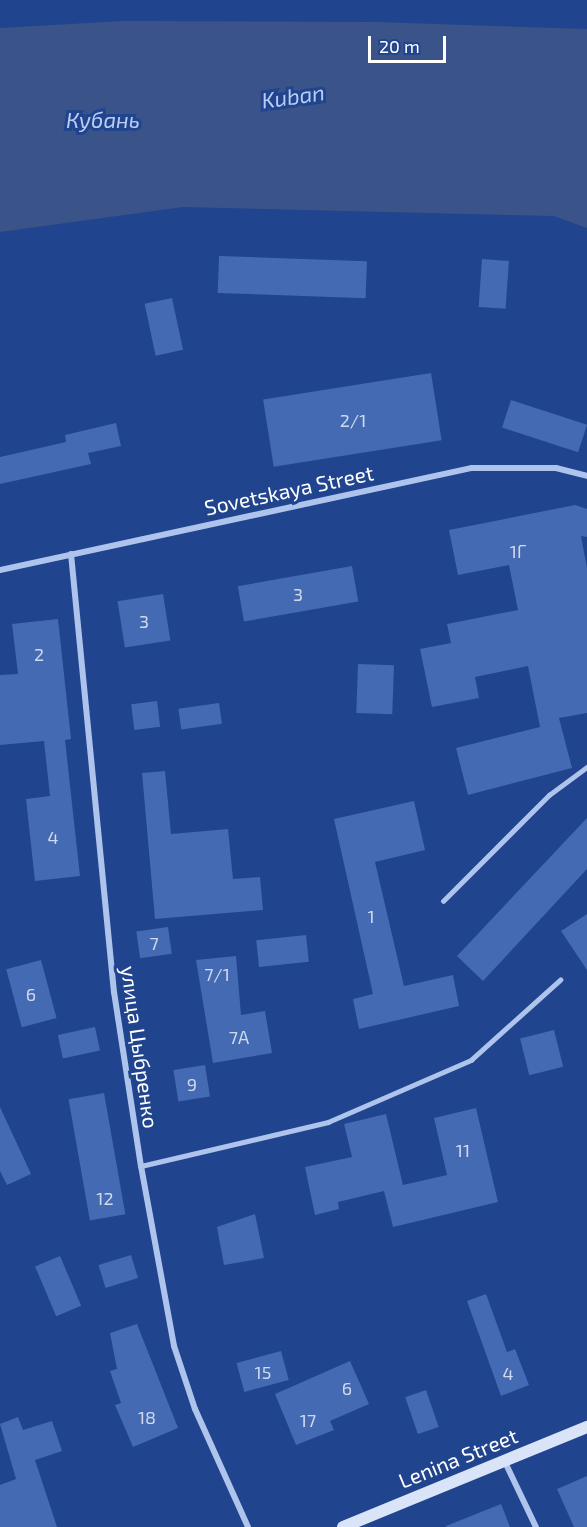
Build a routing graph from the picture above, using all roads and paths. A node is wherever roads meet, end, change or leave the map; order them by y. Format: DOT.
graph roads {
  1 [pos="587,476"];
  2 [pos="71,555"];
  3 [pos="0,570"];
  4 [pos="587,767"];
  5 [pos="442,902"];
  6 [pos="560,980"];
  7 [pos="141,1166"];
  8 [pos="587,1427"];
  9 [pos="504,1460"];
  10 [pos="248,1527"];
  11 [pos="344,1527"];
  12 [pos="536,1527"];
  1 -- 2 [label="street, Sovetskaya Street"];
  2 -- 3 [label="street, Sovetskaya Street"];
  2 -- 7 [label="street, улица Цыбренко"];
  4 -- 5 [label="lane"];
  6 -- 7 [label="lane"];
  7 -- 10 [label="street, улица Цыбренко"];
  8 -- 9 [label="main road, Lenina Street"];
  9 -- 11 [label="main road, Lenina Street"];
  9 -- 12 [label="street"];
}
